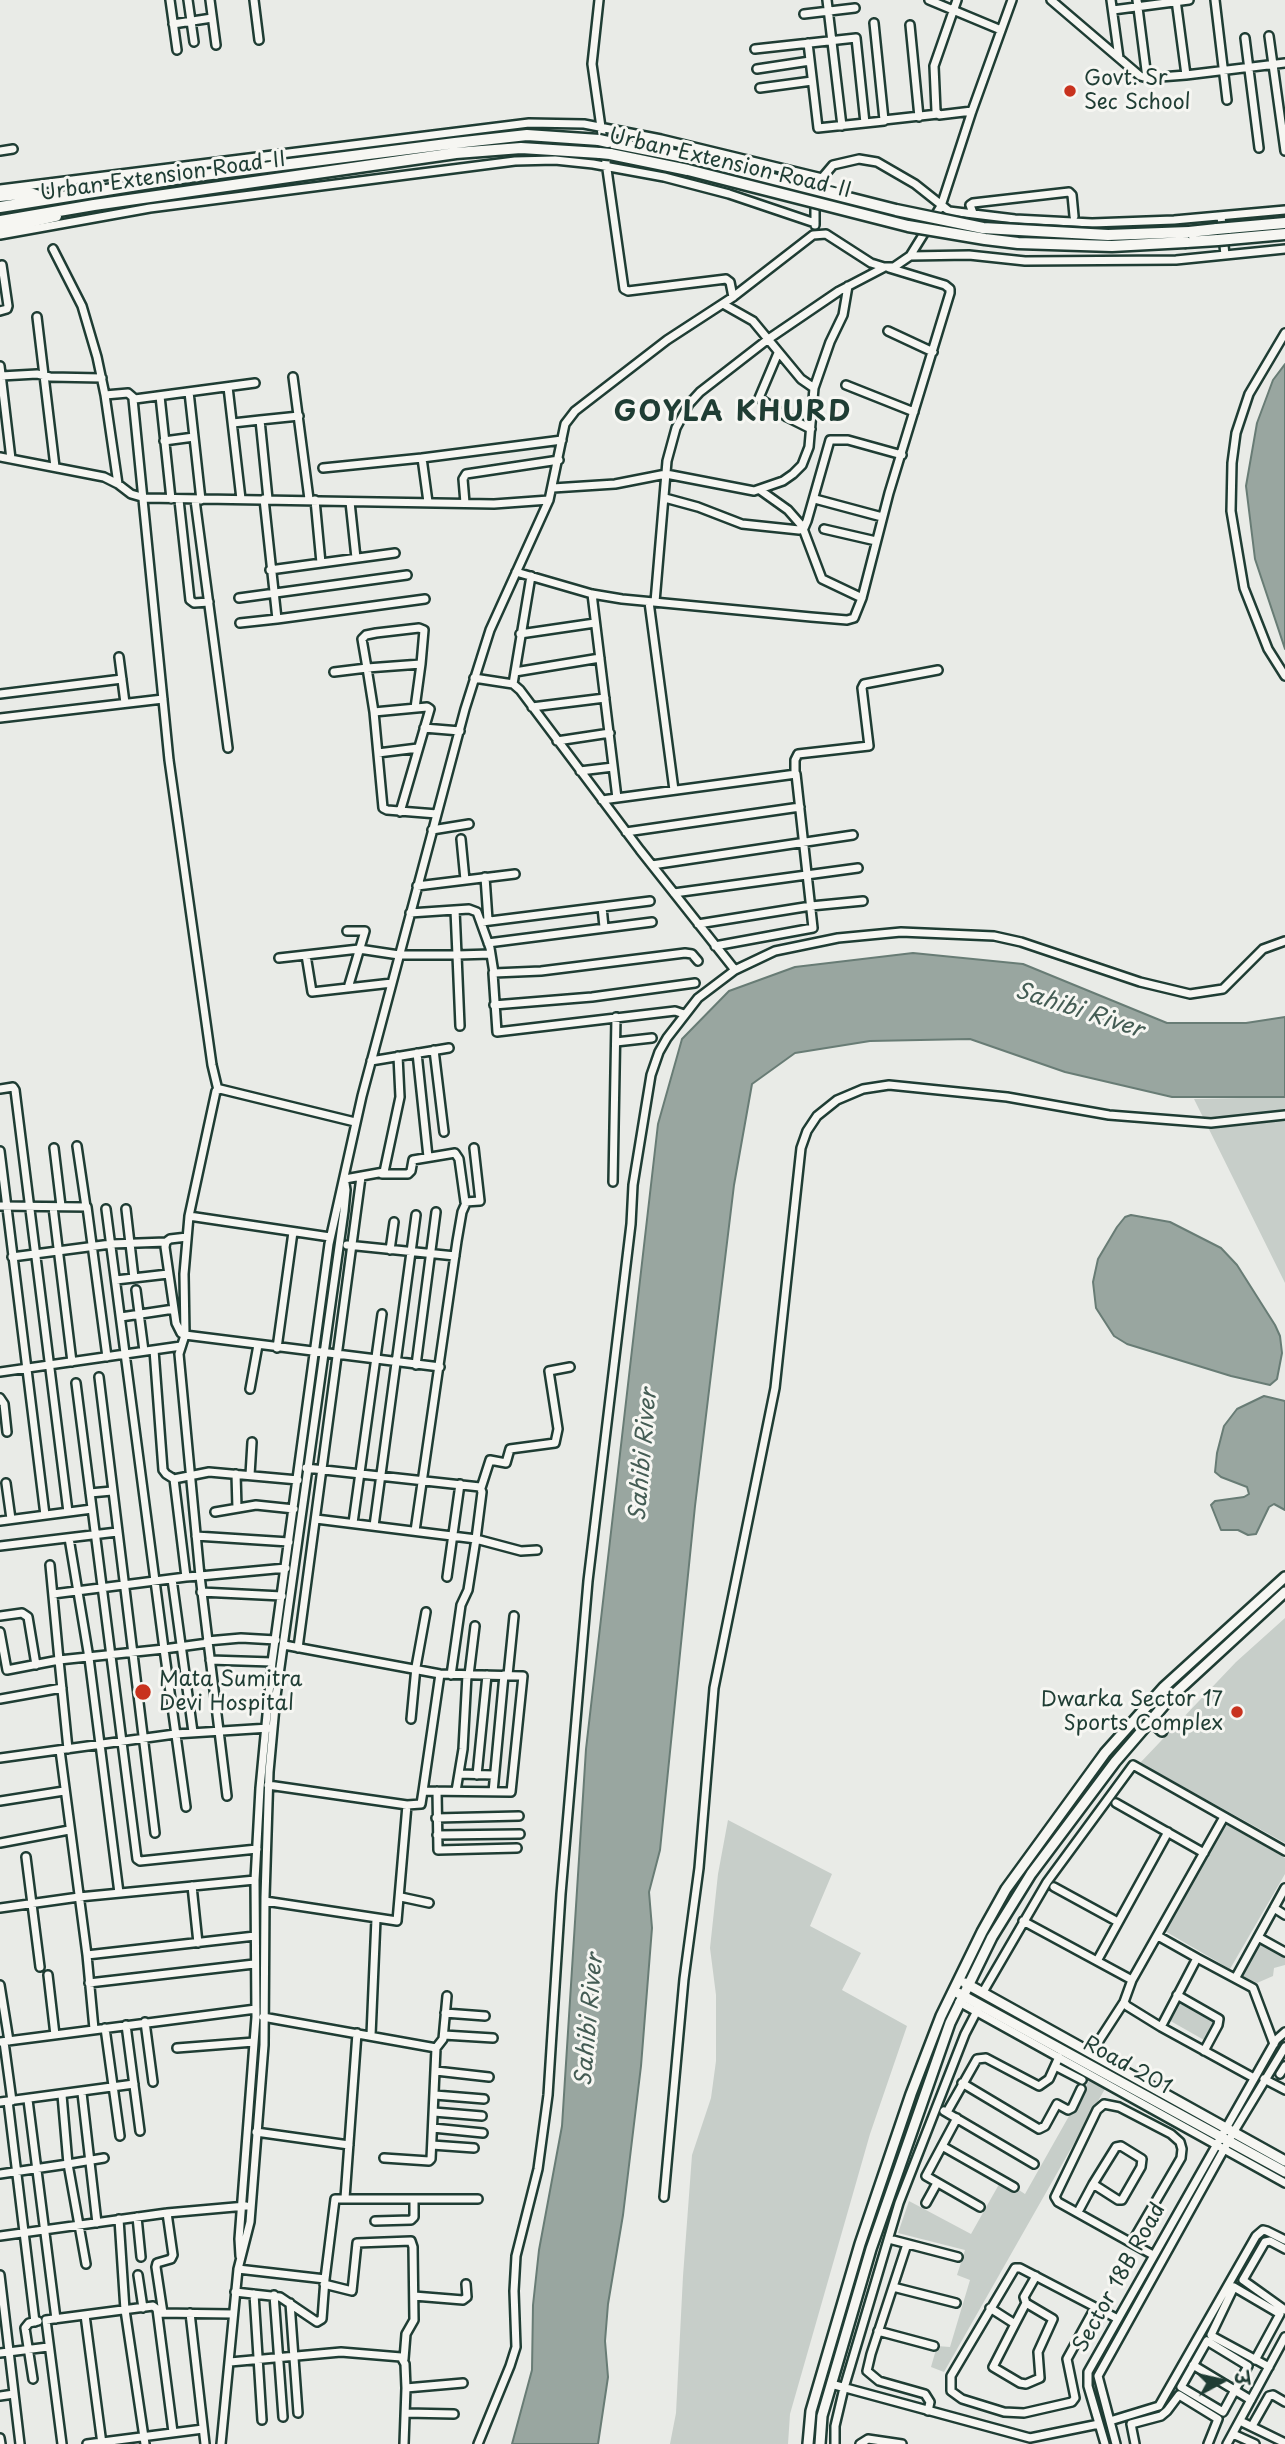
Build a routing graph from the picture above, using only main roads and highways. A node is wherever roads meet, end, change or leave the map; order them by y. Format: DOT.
graph roads {
  1 [pos="0,196"];
  2 [pos="47,199"];
  3 [pos="0,207"];
  4 [pos="65,209"];
  5 [pos="0,221"];
  6 [pos="1285,223"];
  7 [pos="0,229"];
  8 [pos="1223,234"];
  9 [pos="1285,234"];
  10 [pos="1187,237"];
  11 [pos="1285,1577"];
  12 [pos="1285,1592"];
  13 [pos="1151,1721"];
  14 [pos="1162,1731"];
  15 [pos="958,1979"];
  16 [pos="968,1985"];
  17 [pos="953,1990"];
  18 [pos="961,1999"];
  19 [pos="1225,2139"];
  20 [pos="1285,2161"];
  21 [pos="1285,2172"];
  22 [pos="808,2444"];
  23 [pos="820,2444"];
  1 -- 2 [label="highway"];
  2 -- 3 [label="highway, Urban Extension Road-II"];
  2 -- 10 [label="highway, Urban Extension Road-II, bridge"];
  4 -- 5 [label="highway, Urban Extension Road-II"];
  4 -- 7 [label="highway"];
  4 -- 10 [label="highway, Urban Extension Road-II, bridge"];
  6 -- 8 [label="highway, Urban Extension Road-II"];
  8 -- 9 [label="highway, Urban Extension Road-II"];
  8 -- 10 [label="highway, Urban Extension Road-II"];
  11 -- 15 [label="main road"];
  12 -- 13 [label="main road"];
  13 -- 14 [label="main road"];
  13 -- 16 [label="main road"];
  15 -- 16 [label="main road, Road 201"];
  15 -- 17 [label="main road"];
  16 -- 18 [label="main road"];
  16 -- 19 [label="main road, Road 201"];
  17 -- 18 [label="main road, Road 201"];
  17 -- 22 [label="main road"];
  18 -- 19 [label="main road, Road 201"];
  18 -- 23 [label="main road"];
  19 -- 20 [label="main road, Road 201"];
  19 -- 21 [label="main road, Road 201"];
}
